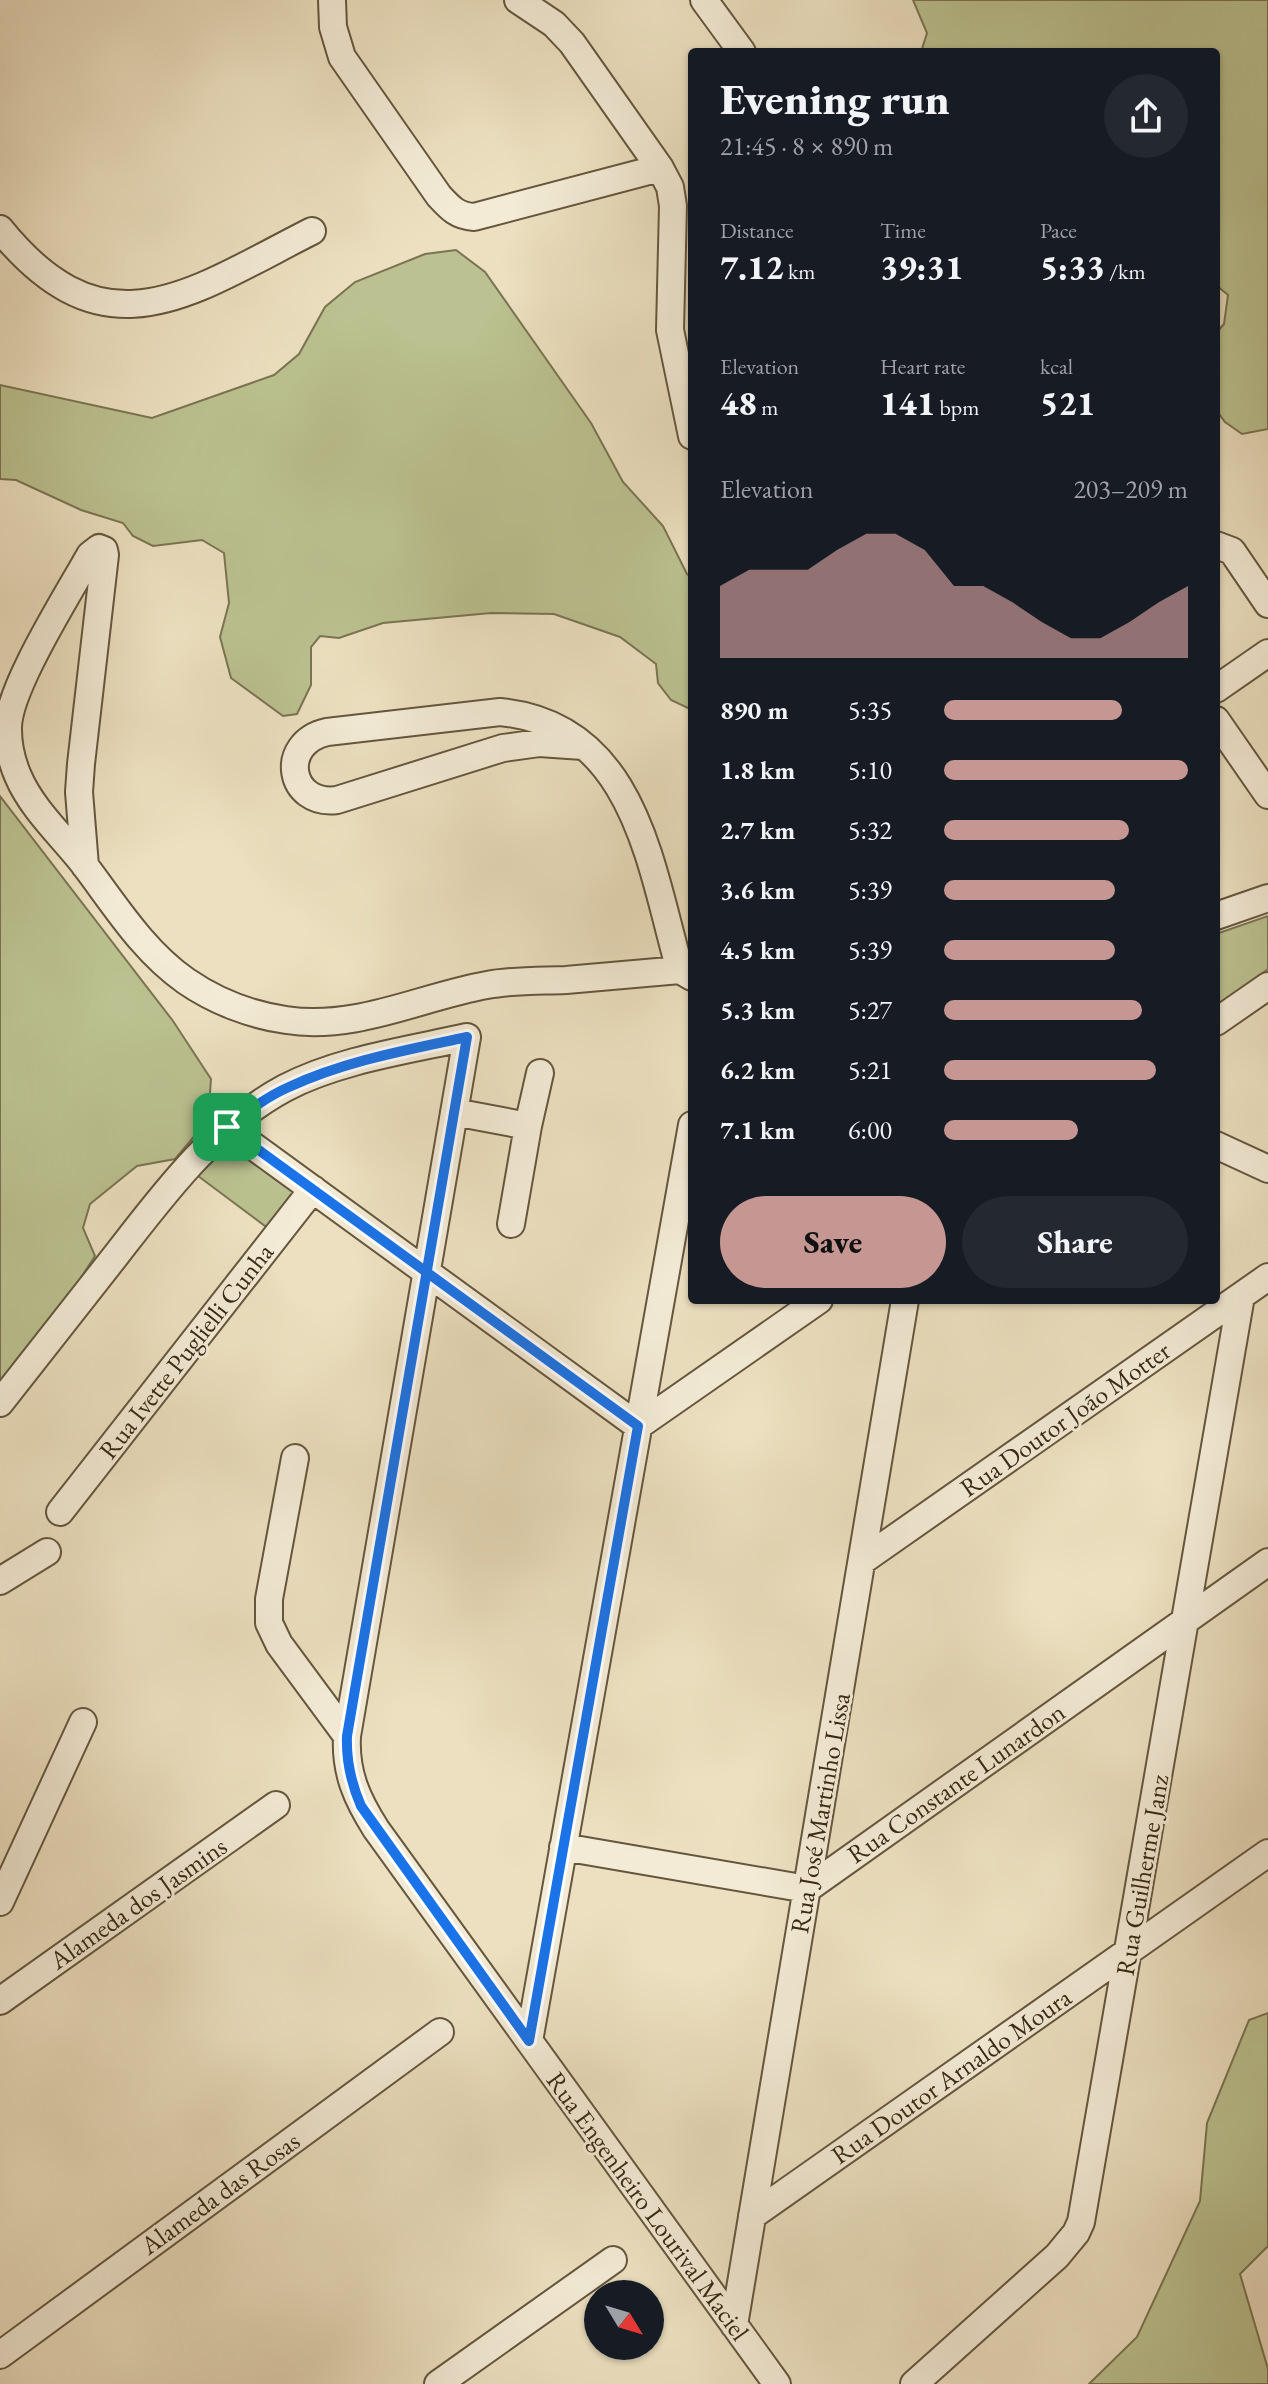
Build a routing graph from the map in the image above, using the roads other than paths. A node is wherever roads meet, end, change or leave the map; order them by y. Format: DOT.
graph roads {
  1 [pos="332,0"];
  2 [pos="518,0"];
  3 [pos="704,0"];
  4 [pos="739,48"];
  5 [pos="660,168"];
  6 [pos="0,229"];
  7 [pos="312,231"];
  8 [pos="688,417"];
  9 [pos="1220,546"];
  10 [pos="1268,604"];
  11 [pos="1268,653"];
  12 [pos="1220,686"];
  13 [pos="1220,726"];
  14 [pos="583,746"];
  15 [pos="1268,795"];
  16 [pos="85,866"];
  17 [pos="1268,898"];
  18 [pos="1220,915"];
  19 [pos="686,974"];
  20 [pos="1268,986"];
  21 [pos="1220,1019"];
  22 [pos="540,1073"];
  23 [pos="454,1112"];
  24 [pos="528,1126"];
  25 [pos="227,1127"];
  26 [pos="688,1147"];
  27 [pos="1220,1147"];
  28 [pos="1268,1169"];
  29 [pos="313,1189"];
  30 [pos="511,1224"];
  31 [pos="426,1272"];
  32 [pos="1268,1277"];
  33 [pos="1241,1296"];
  34 [pos="813,1304"];
  35 [pos="904,1304"];
  36 [pos="0,1403"];
  37 [pos="638,1426"];
  38 [pos="295,1458"];
  39 [pos="60,1512"];
  40 [pos="47,1552"];
  41 [pos="862,1561"];
  42 [pos="1268,1562"];
  43 [pos="0,1581"];
  44 [pos="1185,1621"];
  45 [pos="83,1722"];
  46 [pos="347,1736"];
  47 [pos="276,1805"];
  48 [pos="563,1847"];
  49 [pos="1268,1853"];
  50 [pos="807,1889"];
  51 [pos="0,1902"];
  52 [pos="1128,1951"];
  53 [pos="0,2001"];
  54 [pos="440,2032"];
  55 [pos="529,2041"];
  56 [pos="752,2216"];
  57 [pos="613,2260"];
  58 [pos="734,2325"];
  59 [pos="0,2355"];
  60 [pos="438,2384"];
  61 [pos="777,2384"];
  62 [pos="914,2384"];
  1 -- 5 [label="street"];
  2 -- 5 [label="street"];
  3 -- 4 [label="street"];
  5 -- 8 [label="street"];
  6 -- 7 [label="street"];
  9 -- 10 [label="street"];
  11 -- 12 [label="street"];
  13 -- 15 [label="street"];
  14 -- 14 [label="street"];
  14 -- 19 [label="street"];
  16 -- 16 [label="street"];
  16 -- 19 [label="street"];
  17 -- 18 [label="street"];
  20 -- 21 [label="street"];
  22 -- 24 [label="street"];
  23 -- 24 [label="street"];
  23 -- 25 [label="street, Rua Engenheiro Lourival Maciel"];
  23 -- 31 [label="street, Rua Engenheiro Lourival Maciel"];
  24 -- 30 [label="street"];
  25 -- 29 [label="street"];
  25 -- 36 [label="street"];
  26 -- 37 [label="street"];
  27 -- 28 [label="street"];
  29 -- 31 [label="street"];
  29 -- 39 [label="street, Rua Ivette Puglielli Cunha"];
  31 -- 37 [label="street"];
  31 -- 46 [label="street, Rua Engenheiro Lourival Maciel"];
  32 -- 33 [label="street, Rua Doutor João Motter"];
  33 -- 41 [label="street, Rua Doutor João Motter"];
  33 -- 44 [label="street, Rua Guilherme Janz"];
  34 -- 37 [label="street"];
  35 -- 41 [label="street, Rua José Martinho Lissa"];
  37 -- 48 [label="street"];
  38 -- 46 [label="street"];
  40 -- 43 [label="street"];
  41 -- 50 [label="street, Rua José Martinho Lissa"];
  42 -- 44 [label="street, Rua Constante Lunardon"];
  44 -- 50 [label="street, Rua Constante Lunardon"];
  44 -- 52 [label="street, Rua Guilherme Janz"];
  45 -- 51 [label="street"];
  46 -- 55 [label="street, Rua Engenheiro Lourival Maciel"];
  47 -- 53 [label="street, Alameda dos Jasmins"];
  48 -- 50 [label="street"];
  48 -- 55 [label="street"];
  49 -- 52 [label="street, Rua Doutor Arnaldo Moura"];
  50 -- 56 [label="street, Rua José Martinho Lissa"];
  52 -- 56 [label="street, Rua Doutor Arnaldo Moura"];
  52 -- 62 [label="street, Rua Guilherme Janz"];
  54 -- 59 [label="street, Alameda das Rosas"];
  55 -- 58 [label="street, Rua Engenheiro Lourival Maciel"];
  56 -- 58 [label="street, Rua José Martinho Lissa"];
  57 -- 60 [label="street"];
  58 -- 61 [label="street, Rua Engenheiro Lourival Maciel"];
}
